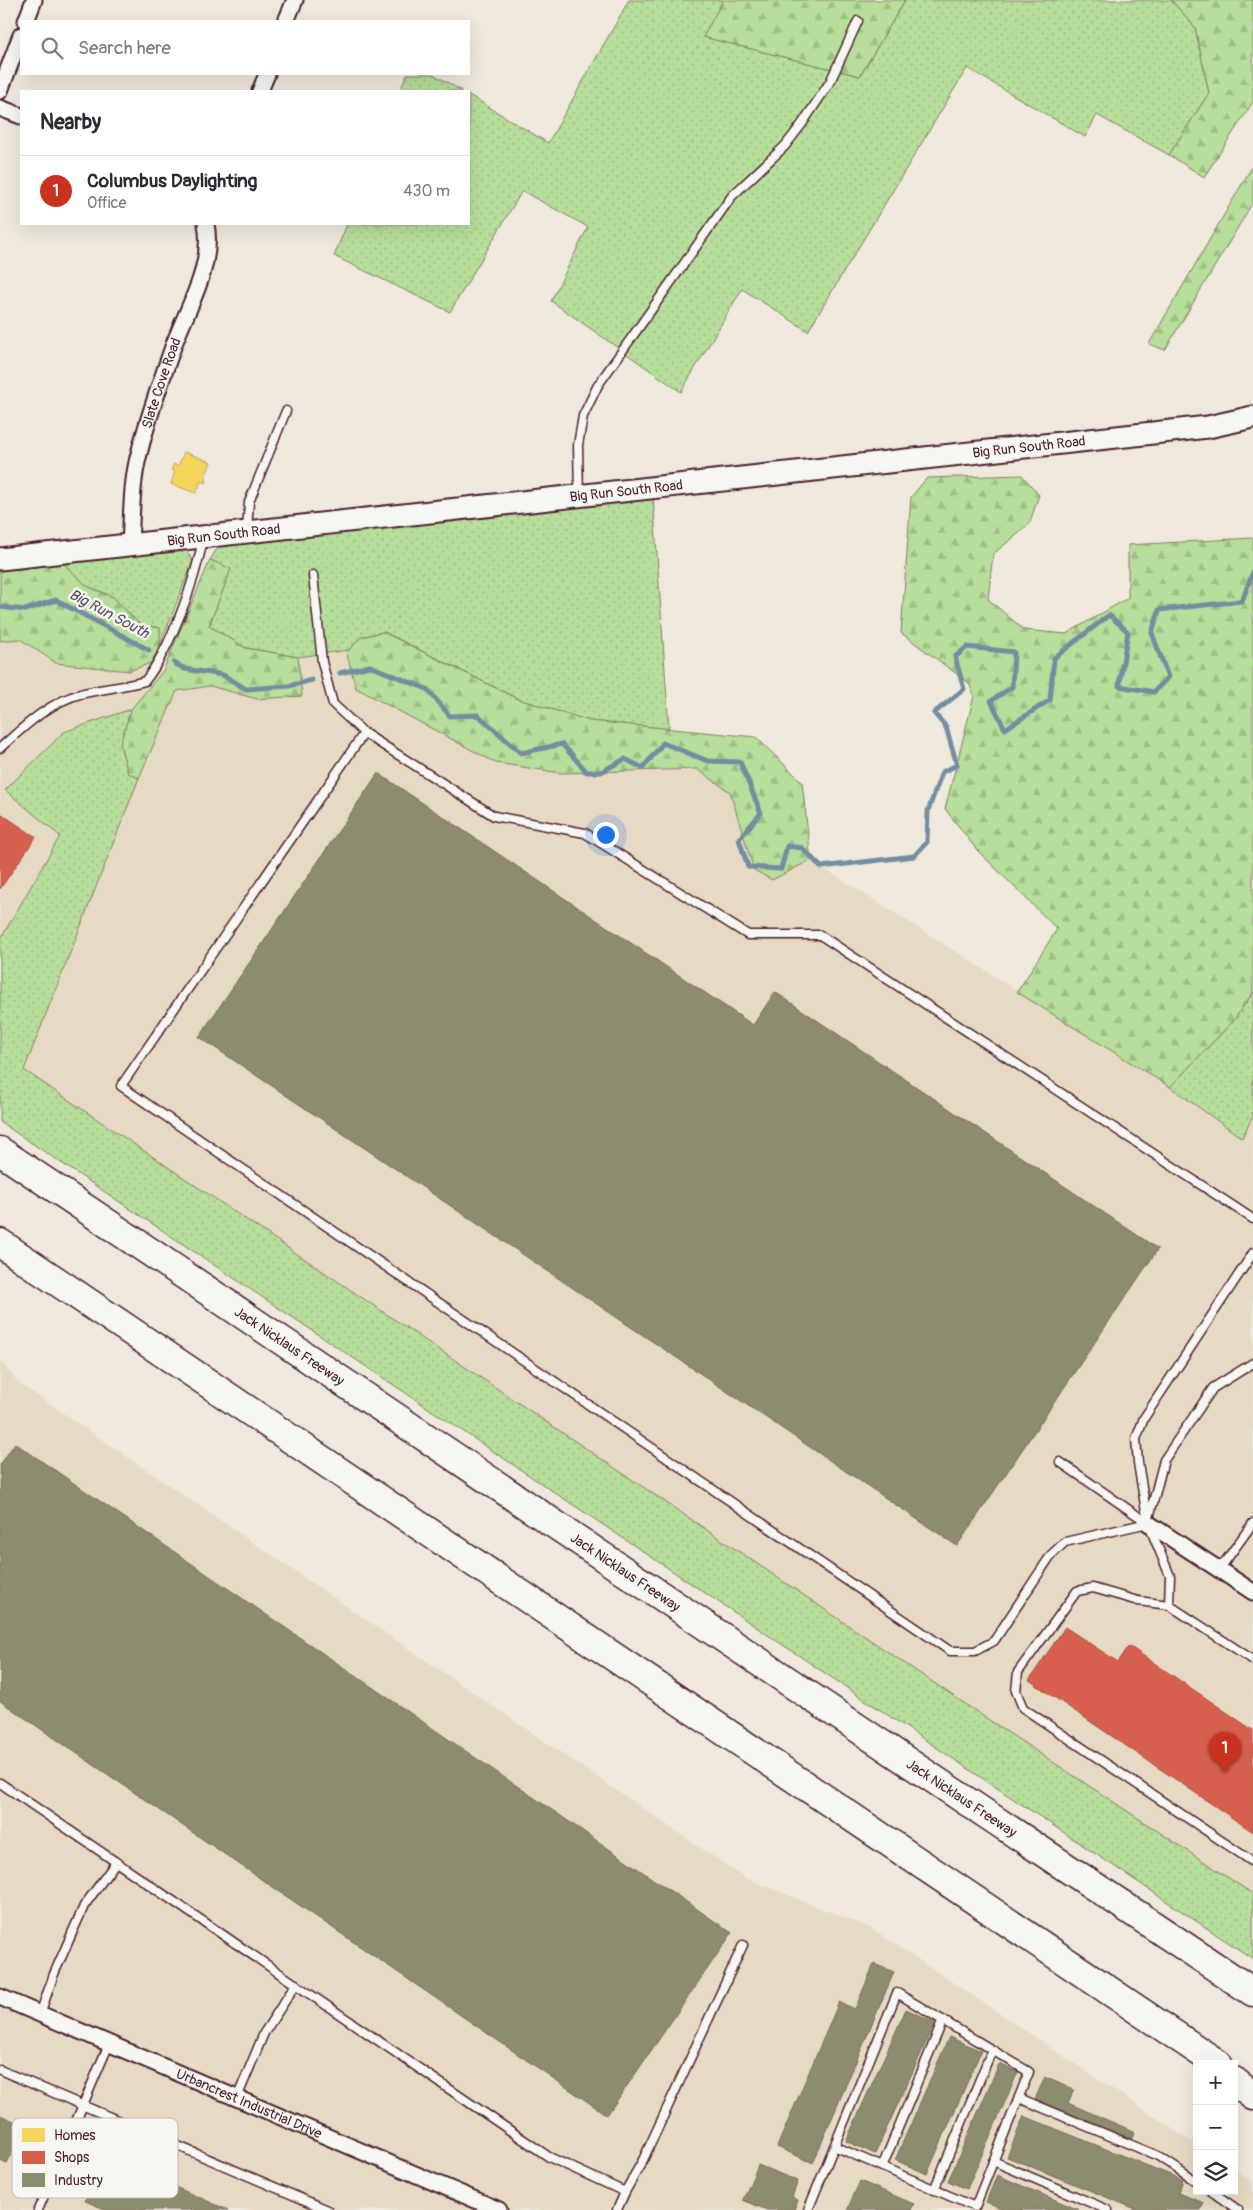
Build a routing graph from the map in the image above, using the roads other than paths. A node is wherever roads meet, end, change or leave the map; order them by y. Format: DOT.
graph roads {
  1 [pos="34,0"];
  2 [pos="294,0"];
  3 [pos="26,20"];
  4 [pos="286,20"];
  5 [pos="858,21"];
  6 [pos="20,38"];
  7 [pos="267,75"];
  8 [pos="260,90"];
  9 [pos="0,91"];
  10 [pos="0,108"];
  11 [pos="20,116"];
  12 [pos="206,225"];
  13 [pos="286,411"];
  14 [pos="1253,418"];
  15 [pos="579,497"];
  16 [pos="246,532"];
  17 [pos="203,537"];
  18 [pos="130,545"];
  19 [pos="0,559"];
  20 [pos="313,575"];
  21 [pos="364,733"];
  22 [pos="0,748"];
  23 [pos="0,1150"];
  24 [pos="1253,1219"];
  25 [pos="0,1243"];
  26 [pos="1253,1253"];
  27 [pos="1253,1362"];
  28 [pos="1060,1462"];
  29 [pos="1148,1523"];
  30 [pos="1253,1523"];
  31 [pos="1219,1570"];
  32 [pos="1253,1592"];
  33 [pos="1169,1605"];
  34 [pos="1253,1660"];
  35 [pos="0,1783"];
  36 [pos="116,1862"];
  37 [pos="1253,1862"];
  38 [pos="743,1945"];
  39 [pos="296,1984"];
  40 [pos="1253,1992"];
  41 [pos="0,1997"];
  42 [pos="40,2014"];
  43 [pos="943,2020"];
  44 [pos="1176,2036"];
  45 [pos="109,2044"];
  46 [pos="992,2050"];
  47 [pos="1207,2060"];
  48 [pos="1212,2060"];
  49 [pos="0,2070"];
  50 [pos="1238,2077"];
  51 [pos="1238,2084"];
  52 [pos="1253,2087"];
  53 [pos="1253,2096"];
  54 [pos="237,2098"];
  55 [pos="1018,2098"];
  56 [pos="83,2105"];
  57 [pos="77,2118"];
  58 [pos="113,2118"];
  59 [pos="178,2146"];
  60 [pos="834,2146"];
  61 [pos="993,2161"];
  62 [pos="882,2167"];
  63 [pos="1193,2179"];
  64 [pos="934,2190"];
  65 [pos="625,2192"];
  66 [pos="1217,2195"];
  67 [pos="43,2198"];
  68 [pos="493,2209"];
  69 [pos="978,2209"];
  70 [pos="38,2210"];
  71 [pos="328,2210"];
  72 [pos="617,2210"];
  73 [pos="808,2210"];
  74 [pos="1108,2210"];
  75 [pos="1238,2210"];
  1 -- 3 [label="street"];
  2 -- 4 [label="street"];
  5 -- 15 [label="lane"];
  6 -- 9 [label="street"];
  7 -- 8 [label="street"];
  10 -- 11 [label="street"];
  12 -- 18 [label="street, Slate Cove Road"];
  13 -- 16 [label="lane"];
  14 -- 15 [label="street, Big Run South Road"];
  15 -- 16 [label="street, Big Run South Road"];
  16 -- 17 [label="street, Big Run South Road"];
  17 -- 18 [label="street, Big Run South Road"];
  17 -- 22 [label="lane"];
  18 -- 19 [label="street, Big Run South Road"];
  20 -- 21 [label="lane"];
  21 -- 24 [label="lane"];
  21 -- 29 [label="lane"];
  23 -- 40 [label="highway, Jack Nicklaus Freeway"];
  25 -- 44 [label="highway"];
  26 -- 29 [label="lane"];
  27 -- 29 [label="lane"];
  28 -- 29 [label="lane"];
  29 -- 31 [label="street"];
  29 -- 33 [label="lane"];
  30 -- 31 [label="lane"];
  31 -- 32 [label="street"];
  33 -- 34 [label="lane"];
  33 -- 37 [label="lane"];
  35 -- 36 [label="lane"];
  36 -- 39 [label="lane"];
  36 -- 42 [label="lane"];
  38 -- 65 [label="lane"];
  39 -- 54 [label="lane"];
  39 -- 65 [label="lane"];
  41 -- 42 [label="street, Urbancrest Industrial Drive"];
  42 -- 45 [label="street, Urbancrest Industrial Drive"];
  43 -- 46 [label="lane"];
  43 -- 60 [label="lane"];
  43 -- 62 [label="lane"];
  44 -- 47 [label="highway"];
  44 -- 48 [label="highway"];
  45 -- 54 [label="street, Urbancrest Industrial Drive"];
  45 -- 56 [label="lane"];
  46 -- 55 [label="lane"];
  46 -- 64 [label="lane"];
  49 -- 56 [label="lane"];
  50 -- 52 [label="highway"];
  51 -- 53 [label="highway"];
  54 -- 68 [label="street, Urbancrest Industrial Drive"];
  55 -- 61 [label="lane"];
  55 -- 63 [label="lane"];
  56 -- 57 [label="lane"];
  56 -- 58 [label="lane"];
  59 -- 71 [label="lane"];
  60 -- 62 [label="lane"];
  60 -- 73 [label="lane"];
  61 -- 69 [label="lane"];
  61 -- 74 [label="lane"];
  62 -- 64 [label="lane"];
  64 -- 69 [label="lane"];
  65 -- 72 [label="lane"];
  66 -- 75 [label="lane"];
  67 -- 70 [label="lane"];
}
